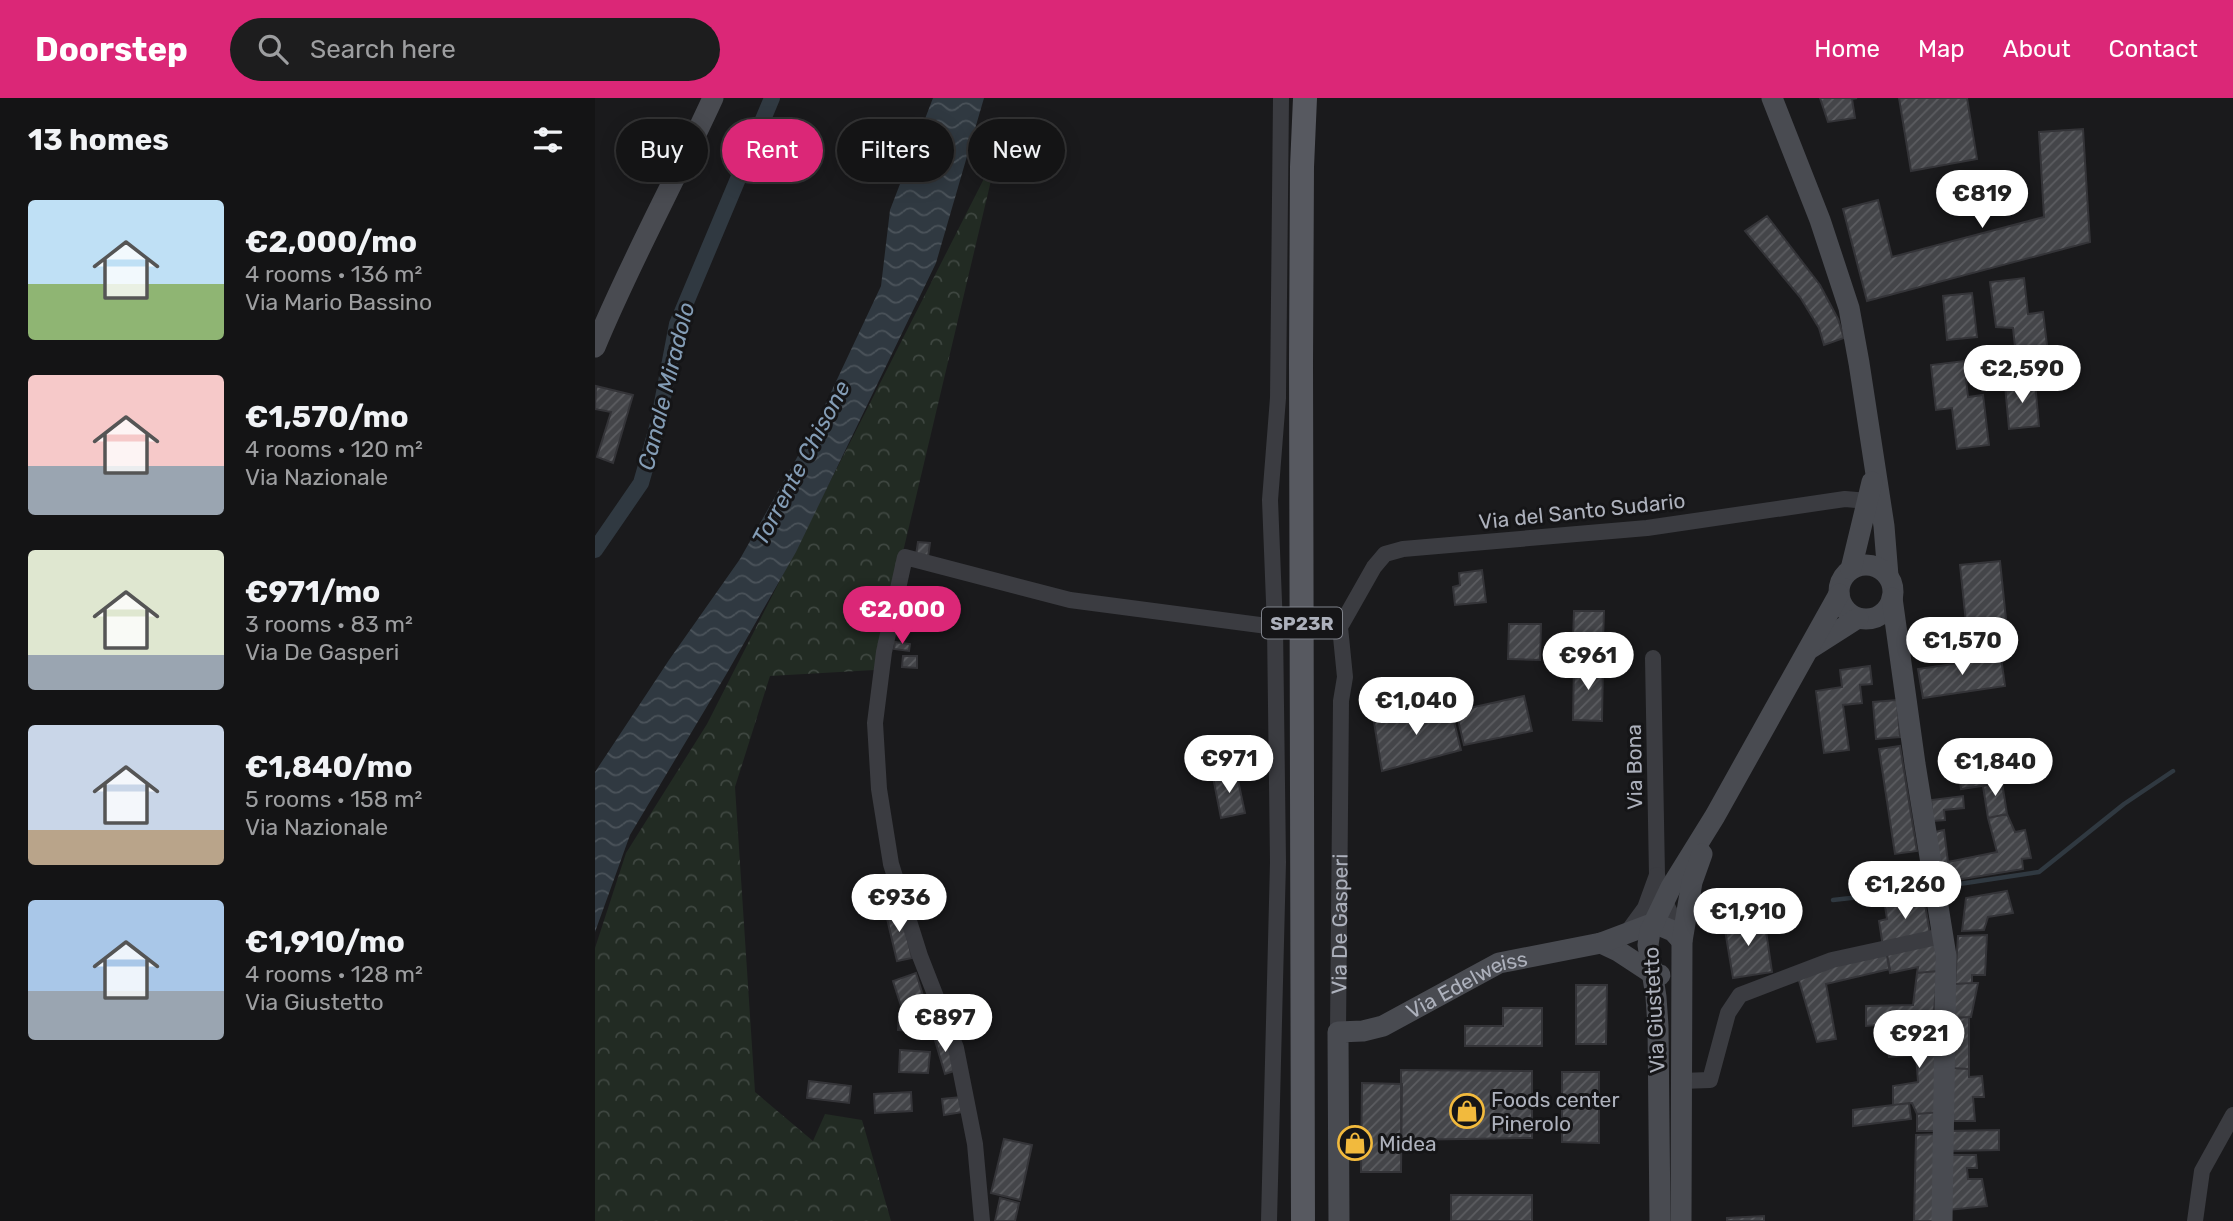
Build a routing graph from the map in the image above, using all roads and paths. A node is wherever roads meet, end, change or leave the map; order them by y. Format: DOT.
graph roads {
  1 [pos="713,98"];
  2 [pos="1281,98"];
  3 [pos="1305,98"];
  4 [pos="1772,98"];
  5 [pos="595,347"];
  6 [pos="1875,470"];
  7 [pos="1868,501"];
  8 [pos="1851,569"];
  9 [pos="1888,576"];
  10 [pos="1839,594"];
  11 [pos="1892,598"];
  12 [pos="1864,618"];
  13 [pos="1275,627"];
  14 [pos="1340,628"];
  15 [pos="1900,649"];
  16 [pos="1809,650"];
  17 [pos="1653,657"];
  18 [pos="1715,816"];
  19 [pos="1657,875"];
  20 [pos="1665,900"];
  21 [pos="1654,923"];
  22 [pos="1626,934"];
  23 [pos="1942,936"];
  24 [pos="1682,941"];
  25 [pos="1601,943"];
  26 [pos="1653,974"];
  27 [pos="1682,980"];
  28 [pos="1338,1032"];
  29 [pos="1681,1081"];
  30 [pos="2233,1115"];
  31 [pos="1303,1147"];
  32 [pos="982,1221"];
  33 [pos="1269,1221"];
  34 [pos="1290,1221"];
  35 [pos="1303,1221"];
  36 [pos="1339,1221"];
  37 [pos="1660,1221"];
  38 [pos="1681,1221"];
  39 [pos="1942,1221"];
  40 [pos="2195,1221"];
  1 -- 5 [label="main road"];
  2 -- 13 [label="street"];
  3 -- 31 [label="main road, SP23R"];
  4 -- 6 [label="main road"];
  6 -- 7 [label="main road"];
  6 -- 9 [label="main road"];
  7 -- 8 [label="main road"];
  7 -- 14 [label="street, Via del Santo Sudario"];
  8 -- 9 [label="main road"];
  8 -- 10 [label="main road"];
  9 -- 11 [label="main road"];
  10 -- 12 [label="main road"];
  10 -- 16 [label="main road, Via Giustetto"];
  11 -- 12 [label="main road"];
  11 -- 15 [label="main road"];
  12 -- 15 [label="main road"];
  12 -- 16 [label="main road, Via Giustetto"];
  13 -- 32 [label="street"];
  13 -- 33 [label="street"];
  14 -- 28 [label="street, Via De Gasperi"];
  15 -- 23 [label="main road"];
  16 -- 18 [label="main road, Via Giustetto"];
  17 -- 19 [label="street, Via Bona"];
  18 -- 20 [label="main road, Via Giustetto"];
  18 -- 24 [label="main road, Via Giustetto"];
  19 -- 20 [label="street"];
  19 -- 22 [label="street"];
  20 -- 21 [label="main road, Via Giustetto"];
  20 -- 24 [label="street"];
  21 -- 22 [label="main road, Via Edelweiss"];
  21 -- 24 [label="main road"];
  21 -- 26 [label="main road, Via Giustetto"];
  22 -- 25 [label="main road, Via Edelweiss"];
  23 -- 29 [label="street"];
  23 -- 39 [label="main road"];
  24 -- 27 [label="main road, Via Giustetto"];
  25 -- 26 [label="main road"];
  25 -- 28 [label="main road, Via Edelweiss"];
  26 -- 27 [label="main road"];
  26 -- 37 [label="main road, Via Giustetto"];
  27 -- 29 [label="main road, Via Giustetto"];
  28 -- 36 [label="main road, Via De Gasperi"];
  29 -- 38 [label="main road, Via Giustetto"];
  30 -- 40 [label="street"];
  31 -- 34 [label="main road"];
  31 -- 35 [label="main road, SP23R"];
}
